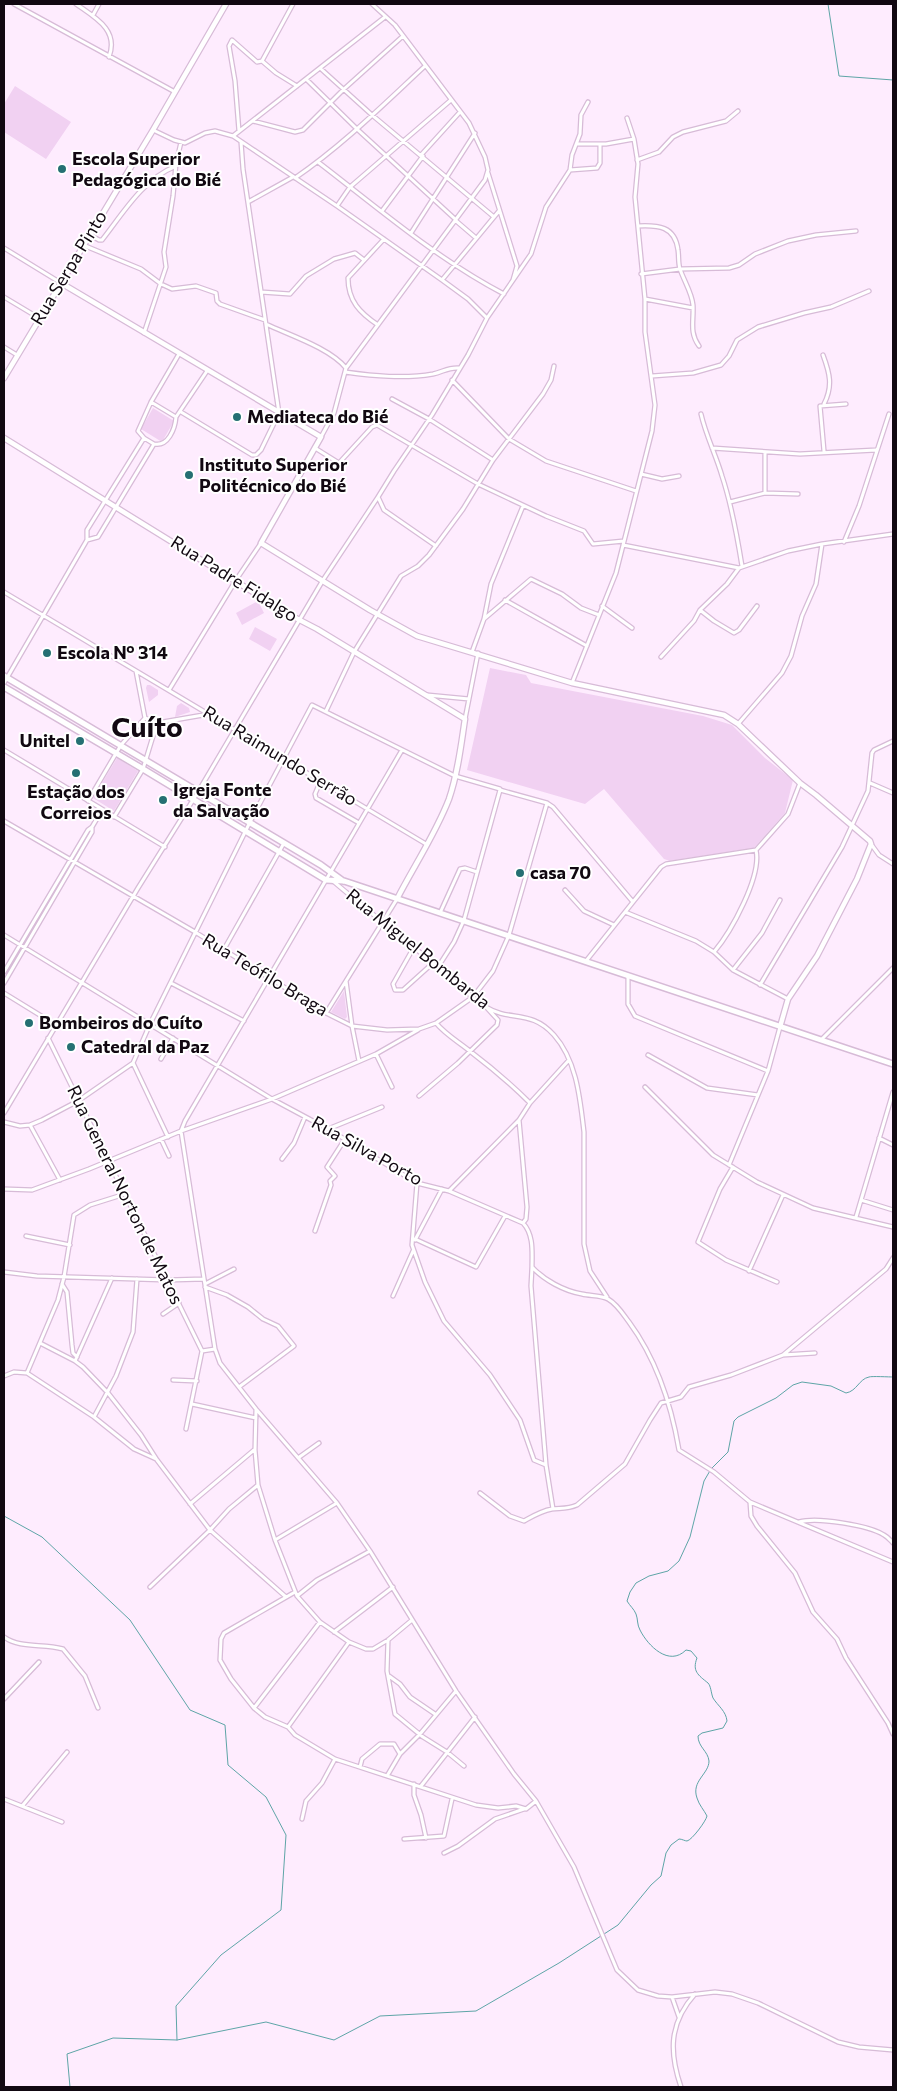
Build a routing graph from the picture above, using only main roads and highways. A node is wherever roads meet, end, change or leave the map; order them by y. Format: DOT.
graph roads {
  1 [pos="5,679"];
  2 [pos="4,687"];
  3 [pos="65,712"];
  4 [pos="60,720"];
  5 [pos="220,805"];
  6 [pos="230,811"];
  7 [pos="216,812"];
  8 [pos="225,818"];
  9 [pos="344,881"];
  10 [pos="893,1064"];
  1 -- 3 [label="main road"];
  2 -- 4 [label="main road"];
  3 -- 4 [label="main road"];
  3 -- 5 [label="main road"];
  4 -- 7 [label="main road"];
  5 -- 6 [label="main road"];
  5 -- 7 [label="main road"];
  6 -- 8 [label="main road"];
  6 -- 9 [label="main road"];
  7 -- 8 [label="main road"];
  8 -- 9 [label="main road"];
  9 -- 10 [label="main road"];
}
